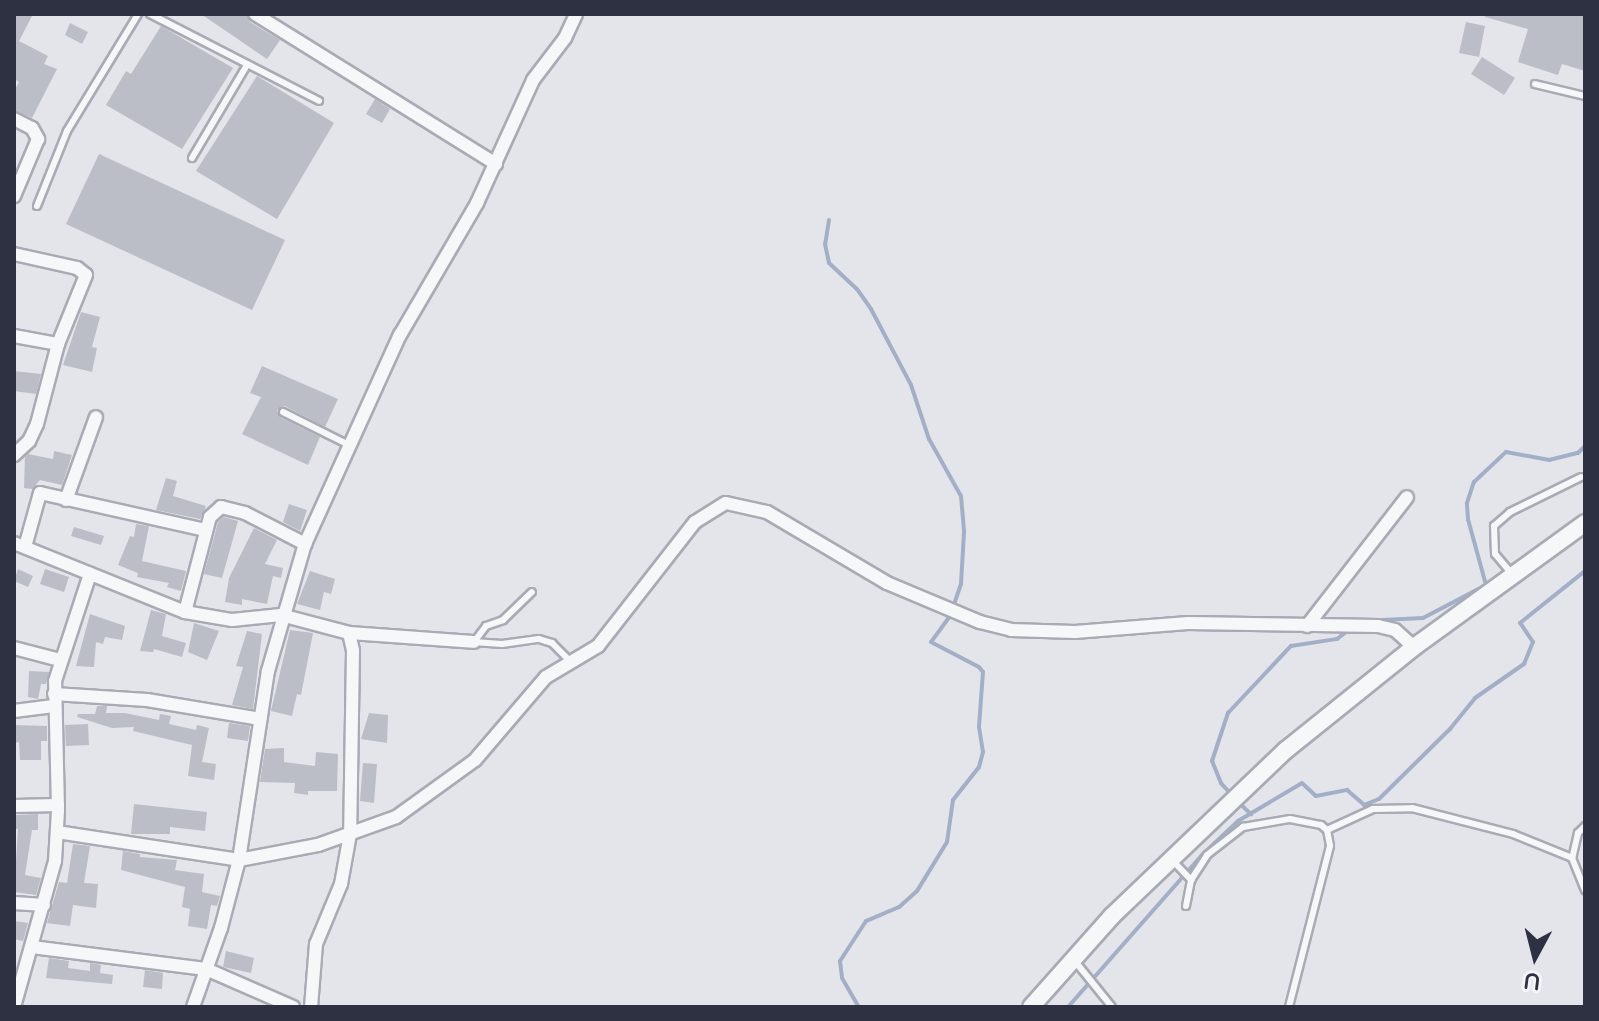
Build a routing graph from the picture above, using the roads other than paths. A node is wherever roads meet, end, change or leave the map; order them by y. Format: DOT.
graph roads {
  1 [pos="138,14"];
  2 [pos="150,14"];
  3 [pos="255,14"];
  4 [pos="576,14"];
  5 [pos="247,65"];
  6 [pos="1535,84"];
  7 [pos="1585,96"];
  8 [pos="319,101"];
  9 [pos="14,119"];
  10 [pos="192,158"];
  11 [pos="496,164"];
  12 [pos="14,196"];
  13 [pos="37,206"];
  14 [pos="14,254"];
  15 [pos="14,336"];
  16 [pos="58,344"];
  17 [pos="283,412"];
  18 [pos="96,417"];
  19 [pos="349,445"];
  20 [pos="14,455"];
  21 [pos="1581,477"];
  22 [pos="1407,497"];
  23 [pos="66,500"];
  24 [pos="1585,523"];
  25 [pos="206,530"];
  26 [pos="305,544"];
  27 [pos="19,545"];
  28 [pos="90,574"];
  29 [pos="1512,574"];
  30 [pos="532,592"];
  31 [pos="185,612"];
  32 [pos="281,615"];
  33 [pos="1307,626"];
  34 [pos="349,633"];
  35 [pos="474,642"];
  36 [pos="1414,647"];
  37 [pos="14,648"];
  38 [pos="60,660"];
  39 [pos="572,663"];
  40 [pos="54,700"];
  41 [pos="14,711"];
  42 [pos="260,719"];
  43 [pos="58,805"];
  44 [pos="14,806"];
  45 [pos="1585,826"];
  46 [pos="1327,830"];
  47 [pos="57,832"];
  48 [pos="350,834"];
  49 [pos="1170,858"];
  50 [pos="1572,858"];
  51 [pos="239,860"];
  52 [pos="1191,880"];
  53 [pos="1585,891"];
  54 [pos="14,903"];
  55 [pos="44,905"];
  56 [pos="1186,906"];
  57 [pos="32,947"];
  58 [pos="1072,958"];
  59 [pos="206,969"];
  60 [pos="16,988"];
  61 [pos="16,1007"];
  62 [pos="193,1007"];
  63 [pos="293,1007"];
  64 [pos="311,1007"];
  65 [pos="1031,1007"];
  66 [pos="1112,1007"];
  67 [pos="1289,1007"];
  1 -- 13 [label="lane"];
  2 -- 5 [label="lane"];
  3 -- 11 [label="street"];
  4 -- 11 [label="street"];
  5 -- 8 [label="lane"];
  5 -- 10 [label="lane"];
  6 -- 7 [label="lane"];
  9 -- 12 [label="street"];
  11 -- 19 [label="street"];
  14 -- 16 [label="street"];
  15 -- 16 [label="street"];
  16 -- 20 [label="street"];
  17 -- 19 [label="lane"];
  18 -- 23 [label="street"];
  19 -- 26 [label="street"];
  21 -- 29 [label="lane"];
  22 -- 33 [label="street"];
  23 -- 25 [label="street"];
  23 -- 27 [label="street"];
  24 -- 29 [label="street"];
  25 -- 26 [label="street"];
  25 -- 31 [label="street"];
  26 -- 32 [label="street"];
  27 -- 28 [label="street"];
  28 -- 31 [label="street"];
  28 -- 38 [label="street"];
  29 -- 36 [label="street"];
  30 -- 35 [label="lane"];
  31 -- 32 [label="street"];
  32 -- 34 [label="street"];
  32 -- 42 [label="street"];
  33 -- 36 [label="street"];
  33 -- 39 [label="street"];
  34 -- 35 [label="street"];
  34 -- 48 [label="street"];
  35 -- 39 [label="lane"];
  36 -- 49 [label="street"];
  37 -- 38 [label="street"];
  38 -- 40 [label="street"];
  39 -- 48 [label="street"];
  40 -- 41 [label="street"];
  40 -- 42 [label="street"];
  40 -- 43 [label="street"];
  42 -- 51 [label="street"];
  43 -- 44 [label="street"];
  43 -- 47 [label="street"];
  45 -- 50 [label="lane"];
  46 -- 50 [label="lane"];
  46 -- 52 [label="lane"];
  46 -- 67 [label="lane"];
  47 -- 51 [label="street"];
  47 -- 55 [label="street"];
  48 -- 51 [label="street"];
  48 -- 64 [label="street"];
  49 -- 52 [label="lane"];
  49 -- 58 [label="street"];
  50 -- 53 [label="lane"];
  51 -- 59 [label="street"];
  52 -- 56 [label="lane"];
  54 -- 55 [label="street"];
  55 -- 57 [label="street"];
  57 -- 59 [label="street"];
  57 -- 60 [label="street"];
  58 -- 65 [label="street"];
  58 -- 66 [label="lane"];
  59 -- 62 [label="street"];
  59 -- 63 [label="street"];
  60 -- 61 [label="street"];
}
